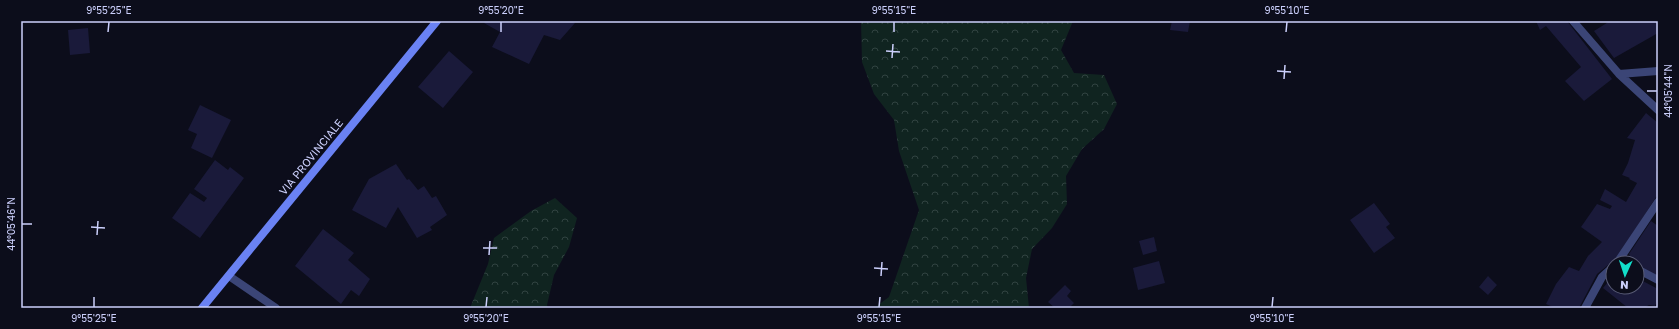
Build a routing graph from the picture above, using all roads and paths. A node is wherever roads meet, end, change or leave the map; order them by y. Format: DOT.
graph roads {
  1 [pos="437,21"];
  2 [pos="1573,21"];
  3 [pos="1658,71"];
  4 [pos="1619,74"];
  5 [pos="1658,110"];
  6 [pos="1658,202"];
  7 [pos="1655,212"];
  8 [pos="1626,255"];
  9 [pos="1645,273"];
  10 [pos="1605,274"];
  11 [pos="229,276"];
  12 [pos="1658,280"];
  13 [pos="202,308"];
  14 [pos="276,308"];
  15 [pos="1585,308"];
  1 -- 11 [label="main road, VIA PROVINCIALE"];
  2 -- 4 [label="street"];
  3 -- 4 [label="street"];
  4 -- 5 [label="street"];
  6 -- 7 [label="street"];
  7 -- 8 [label="street"];
  9 -- 12 [label="street"];
  10 -- 15 [label="street"];
  11 -- 13 [label="main road, VIA PROVINCIALE"];
  11 -- 14 [label="street"];
}
